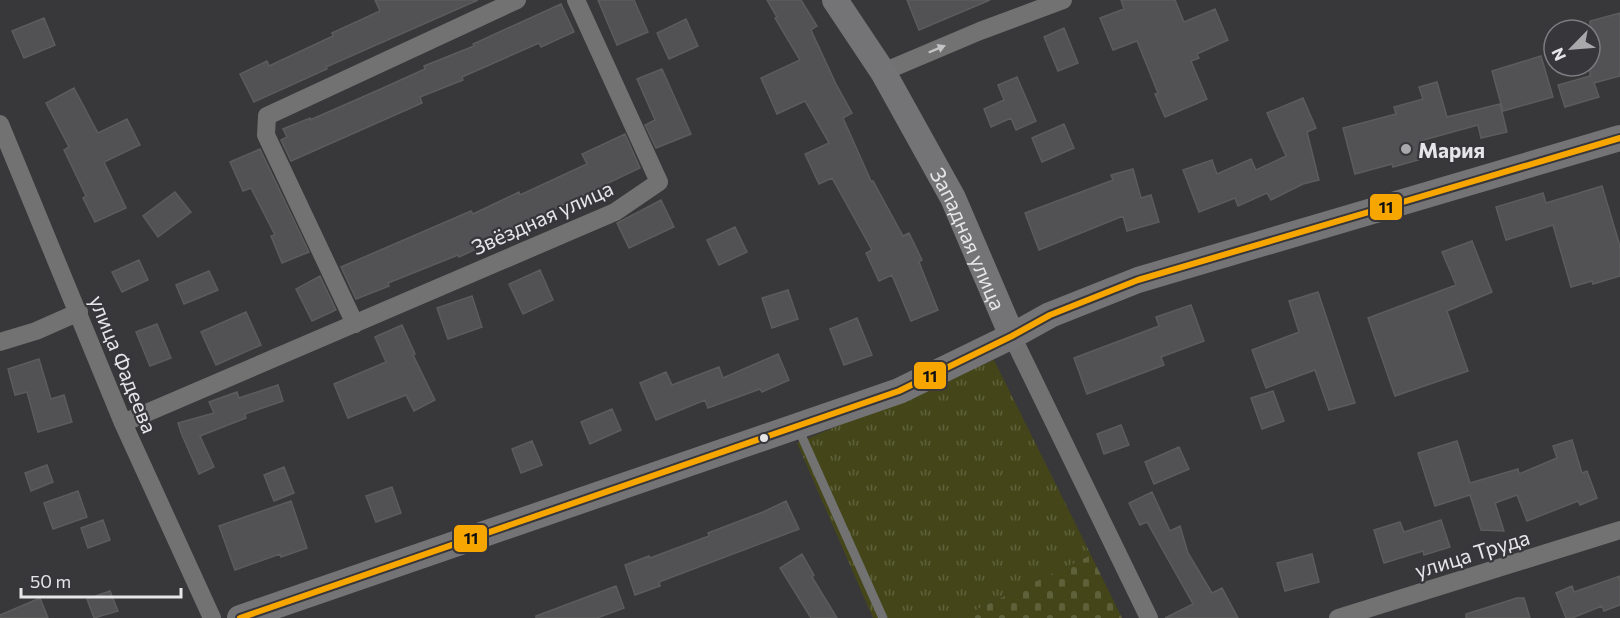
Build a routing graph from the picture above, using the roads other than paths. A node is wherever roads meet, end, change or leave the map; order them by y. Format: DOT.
graph roads {
  1 [pos="517,0"];
  2 [pos="576,0"];
  3 [pos="835,0"];
  4 [pos="1063,0"];
  5 [pos="883,72"];
  6 [pos="0,124"];
  7 [pos="1620,138"];
  8 [pos="79,312"];
  9 [pos="355,324"];
  10 [pos="1012,336"];
  11 [pos="0,342"];
  12 [pos="123,423"];
  13 [pos="797,426"];
  14 [pos="1620,530"];
  15 [pos="212,618"];
  16 [pos="240,618"];
  17 [pos="883,618"];
  18 [pos="1149,618"];
  19 [pos="1338,618"];
  1 -- 9 [label="street"];
  2 -- 9 [label="street, Звёздная улица"];
  3 -- 5 [label="main road, Западная улица"];
  5 -- 4 [label="street, one-way"];
  5 -- 10 [label="main road, Западная улица"];
  6 -- 8 [label="street, улица Фадеева"];
  7 -- 10 [label="main road"];
  8 -- 11 [label="street"];
  8 -- 12 [label="street, улица Фадеева"];
  9 -- 12 [label="street, Звёздная улица"];
  10 -- 13 [label="main road"];
  10 -- 18 [label="street, Западная улица"];
  12 -- 15 [label="street, улица Фадеева"];
  13 -- 16 [label="main road"];
  13 -- 17 [label="lane"];
  14 -- 19 [label="street, улица Труда"];
}
